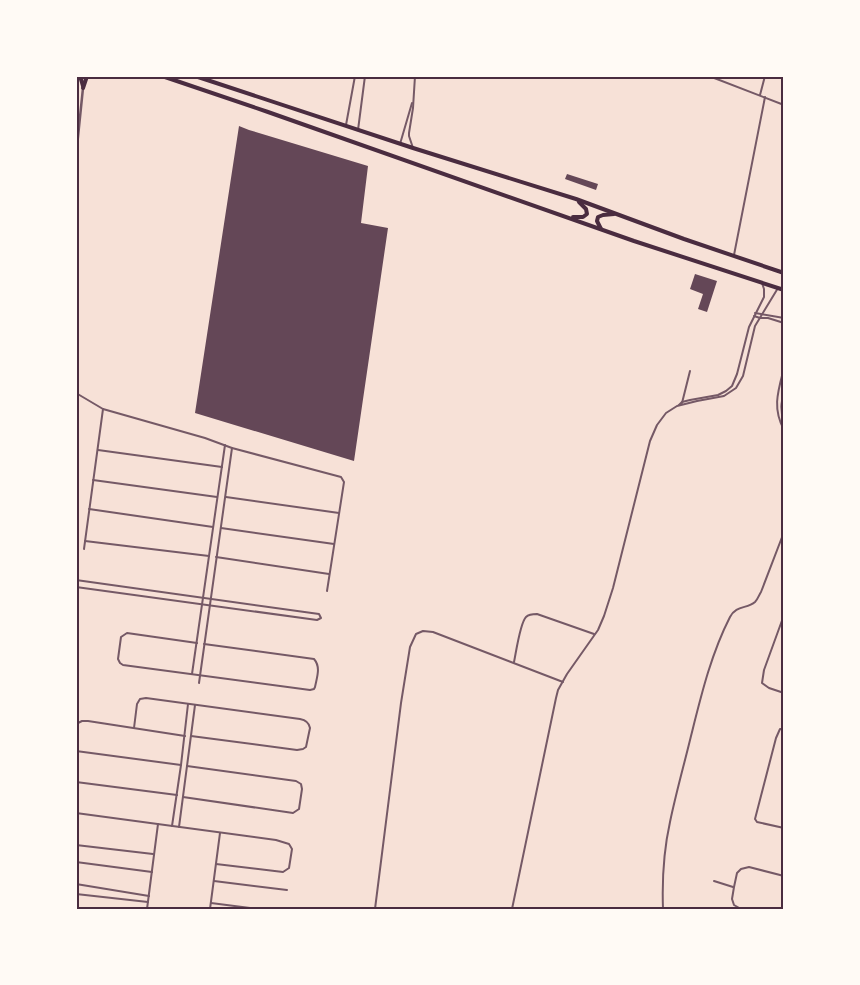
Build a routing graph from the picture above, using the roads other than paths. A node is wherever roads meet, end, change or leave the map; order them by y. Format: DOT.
graph roads {
  1 [pos="80,76"];
  2 [pos="87,76"];
  3 [pos="162,76"];
  4 [pos="194,76"];
  5 [pos="355,76"];
  6 [pos="365,76"];
  7 [pos="415,76"];
  8 [pos="709,76"];
  9 [pos="765,76"];
  10 [pos="83,88"];
  11 [pos="760,95"];
  12 [pos="765,97"];
  13 [pos="413,100"];
  14 [pos="784,104"];
  15 [pos="346,126"];
  16 [pos="358,130"];
  17 [pos="400,144"];
  18 [pos="414,148"];
  19 [pos="76,156"];
  20 [pos="576,199"];
  21 [pos="619,214"];
  22 [pos="563,216"];
  23 [pos="601,229"];
  24 [pos="734,255"];
  25 [pos="784,273"];
  26 [pos="762,283"];
  27 [pos="778,288"];
  28 [pos="784,290"];
  29 [pos="755,314"];
  30 [pos="762,314"];
  31 [pos="760,318"];
  32 [pos="784,318"];
  33 [pos="784,323"];
  34 [pos="742,354"];
  35 [pos="748,355"];
  36 [pos="784,368"];
  37 [pos="690,371"];
  38 [pos="784,392"];
  39 [pos="76,393"];
  40 [pos="682,403"];
  41 [pos="103,409"];
  42 [pos="784,421"];
  43 [pos="784,430"];
  44 [pos="225,445"];
  45 [pos="232,448"];
  46 [pos="97,450"];
  47 [pos="222,468"];
  48 [pos="93,480"];
  49 [pos="217,497"];
  50 [pos="226,497"];
  51 [pos="89,509"];
  52 [pos="339,513"];
  53 [pos="213,527"];
  54 [pos="221,528"];
  55 [pos="784,532"];
  56 [pos="85,541"];
  57 [pos="334,544"];
  58 [pos="84,550"];
  59 [pos="209,556"];
  60 [pos="216,557"];
  61 [pos="329,574"];
  62 [pos="76,580"];
  63 [pos="76,587"];
  64 [pos="327,591"];
  65 [pos="203,597"];
  66 [pos="210,598"];
  67 [pos="202,604"];
  68 [pos="209,605"];
  69 [pos="784,615"];
  70 [pos="594,634"];
  71 [pos="197,643"];
  72 [pos="204,644"];
  73 [pos="514,662"];
  74 [pos="192,674"];
  75 [pos="200,675"];
  76 [pos="563,682"];
  77 [pos="198,683"];
  78 [pos="784,693"];
  79 [pos="188,704"];
  80 [pos="195,705"];
  81 [pos="78,723"];
  82 [pos="134,728"];
  83 [pos="784,729"];
  84 [pos="185,736"];
  85 [pos="191,736"];
  86 [pos="76,751"];
  87 [pos="181,765"];
  88 [pos="187,766"];
  89 [pos="76,782"];
  90 [pos="177,796"];
  91 [pos="183,797"];
  92 [pos="76,813"];
  93 [pos="158,824"];
  94 [pos="172,826"];
  95 [pos="179,827"];
  96 [pos="784,828"];
  97 [pos="220,833"];
  98 [pos="76,845"];
  99 [pos="154,854"];
  100 [pos="76,862"];
  101 [pos="216,864"];
  102 [pos="152,872"];
  103 [pos="784,876"];
  104 [pos="214,881"];
  105 [pos="714,881"];
  106 [pos="76,884"];
  107 [pos="734,888"];
  108 [pos="287,890"];
  109 [pos="76,894"];
  110 [pos="149,896"];
  111 [pos="148,902"];
  112 [pos="211,903"];
  113 [pos="147,909"];
  114 [pos="210,909"];
  115 [pos="258,909"];
  116 [pos="375,909"];
  117 [pos="512,909"];
  118 [pos="663,909"];
  119 [pos="741,909"];
  1 -- 10 [label="highway"];
  2 -- 10 [label="highway"];
  3 -- 22 [label="highway"];
  4 -- 15 [label="highway"];
  5 -- 15 [label="street"];
  6 -- 16 [label="street"];
  7 -- 13 [label="street"];
  8 -- 11 [label="street"];
  9 -- 11 [label="street"];
  10 -- 19 [label="street"];
  11 -- 12 [label="street"];
  12 -- 14 [label="street"];
  12 -- 24 [label="street"];
  13 -- 17 [label="street"];
  13 -- 18 [label="street"];
  15 -- 16 [label="highway"];
  16 -- 17 [label="highway"];
  17 -- 18 [label="highway"];
  18 -- 20 [label="highway"];
  20 -- 21 [label="highway"];
  20 -- 22 [label="highway"];
  21 -- 23 [label="highway"];
  21 -- 24 [label="highway"];
  22 -- 23 [label="highway"];
  23 -- 26 [label="highway"];
  24 -- 25 [label="highway"];
  26 -- 27 [label="highway"];
  26 -- 29 [label="street"];
  27 -- 28 [label="highway"];
  27 -- 30 [label="street"];
  29 -- 30 [label="street"];
  29 -- 31 [label="street"];
  29 -- 34 [label="street"];
  30 -- 31 [label="street"];
  30 -- 32 [label="street"];
  31 -- 33 [label="street"];
  31 -- 35 [label="street"];
  34 -- 35 [label="street"];
  34 -- 40 [label="street"];
  35 -- 40 [label="street"];
  36 -- 43 [label="street"];
  37 -- 40 [label="street"];
  38 -- 42 [label="street"];
  39 -- 41 [label="street"];
  40 -- 70 [label="street"];
  41 -- 44 [label="street"];
  41 -- 46 [label="street"];
  44 -- 45 [label="street"];
  44 -- 47 [label="street"];
  45 -- 50 [label="street"];
  45 -- 52 [label="street"];
  46 -- 47 [label="street"];
  46 -- 48 [label="street"];
  47 -- 49 [label="street"];
  48 -- 49 [label="street"];
  48 -- 51 [label="street"];
  49 -- 53 [label="street"];
  50 -- 52 [label="street"];
  50 -- 54 [label="street"];
  51 -- 53 [label="street"];
  51 -- 56 [label="street"];
  52 -- 57 [label="street"];
  53 -- 59 [label="street"];
  54 -- 57 [label="street"];
  54 -- 60 [label="street"];
  55 -- 118 [label="street"];
  56 -- 58 [label="street"];
  56 -- 59 [label="street"];
  57 -- 61 [label="street"];
  59 -- 65 [label="street"];
  60 -- 61 [label="street"];
  60 -- 66 [label="street"];
  61 -- 64 [label="street"];
  62 -- 65 [label="street"];
  63 -- 67 [label="street"];
  65 -- 66 [label="street"];
  65 -- 67 [label="street"];
  66 -- 68 [label="street"];
  66 -- 68 [label="street"];
  67 -- 68 [label="street"];
  67 -- 71 [label="street"];
  68 -- 72 [label="street"];
  69 -- 78 [label="street"];
  70 -- 73 [label="street"];
  70 -- 76 [label="street"];
  71 -- 74 [label="street"];
  71 -- 74 [label="street"];
  72 -- 75 [label="street"];
  72 -- 75 [label="street"];
  73 -- 76 [label="street"];
  73 -- 116 [label="street"];
  74 -- 75 [label="street"];
  75 -- 77 [label="street"];
  76 -- 117 [label="street"];
  79 -- 80 [label="street"];
  79 -- 82 [label="street"];
  79 -- 84 [label="street"];
  80 -- 85 [label="street"];
  80 -- 85 [label="street"];
  81 -- 82 [label="street"];
  82 -- 84 [label="street"];
  83 -- 96 [label="street"];
  84 -- 87 [label="street"];
  85 -- 88 [label="street"];
  86 -- 87 [label="street"];
  87 -- 90 [label="street"];
  88 -- 91 [label="street"];
  88 -- 91 [label="street"];
  89 -- 90 [label="street"];
  90 -- 94 [label="street"];
  91 -- 95 [label="street"];
  92 -- 93 [label="street"];
  93 -- 94 [label="street"];
  93 -- 99 [label="street"];
  94 -- 95 [label="street"];
  95 -- 97 [label="street"];
  97 -- 101 [label="street"];
  97 -- 101 [label="street"];
  98 -- 99 [label="street"];
  99 -- 102 [label="street"];
  100 -- 102 [label="street"];
  101 -- 104 [label="street"];
  102 -- 110 [label="street"];
  103 -- 107 [label="street"];
  104 -- 108 [label="street"];
  104 -- 112 [label="street"];
  105 -- 107 [label="street"];
  106 -- 110 [label="street"];
  107 -- 119 [label="street"];
  109 -- 111 [label="street"];
  110 -- 111 [label="street"];
  111 -- 113 [label="street"];
  112 -- 114 [label="street"];
  112 -- 115 [label="street"];
}
